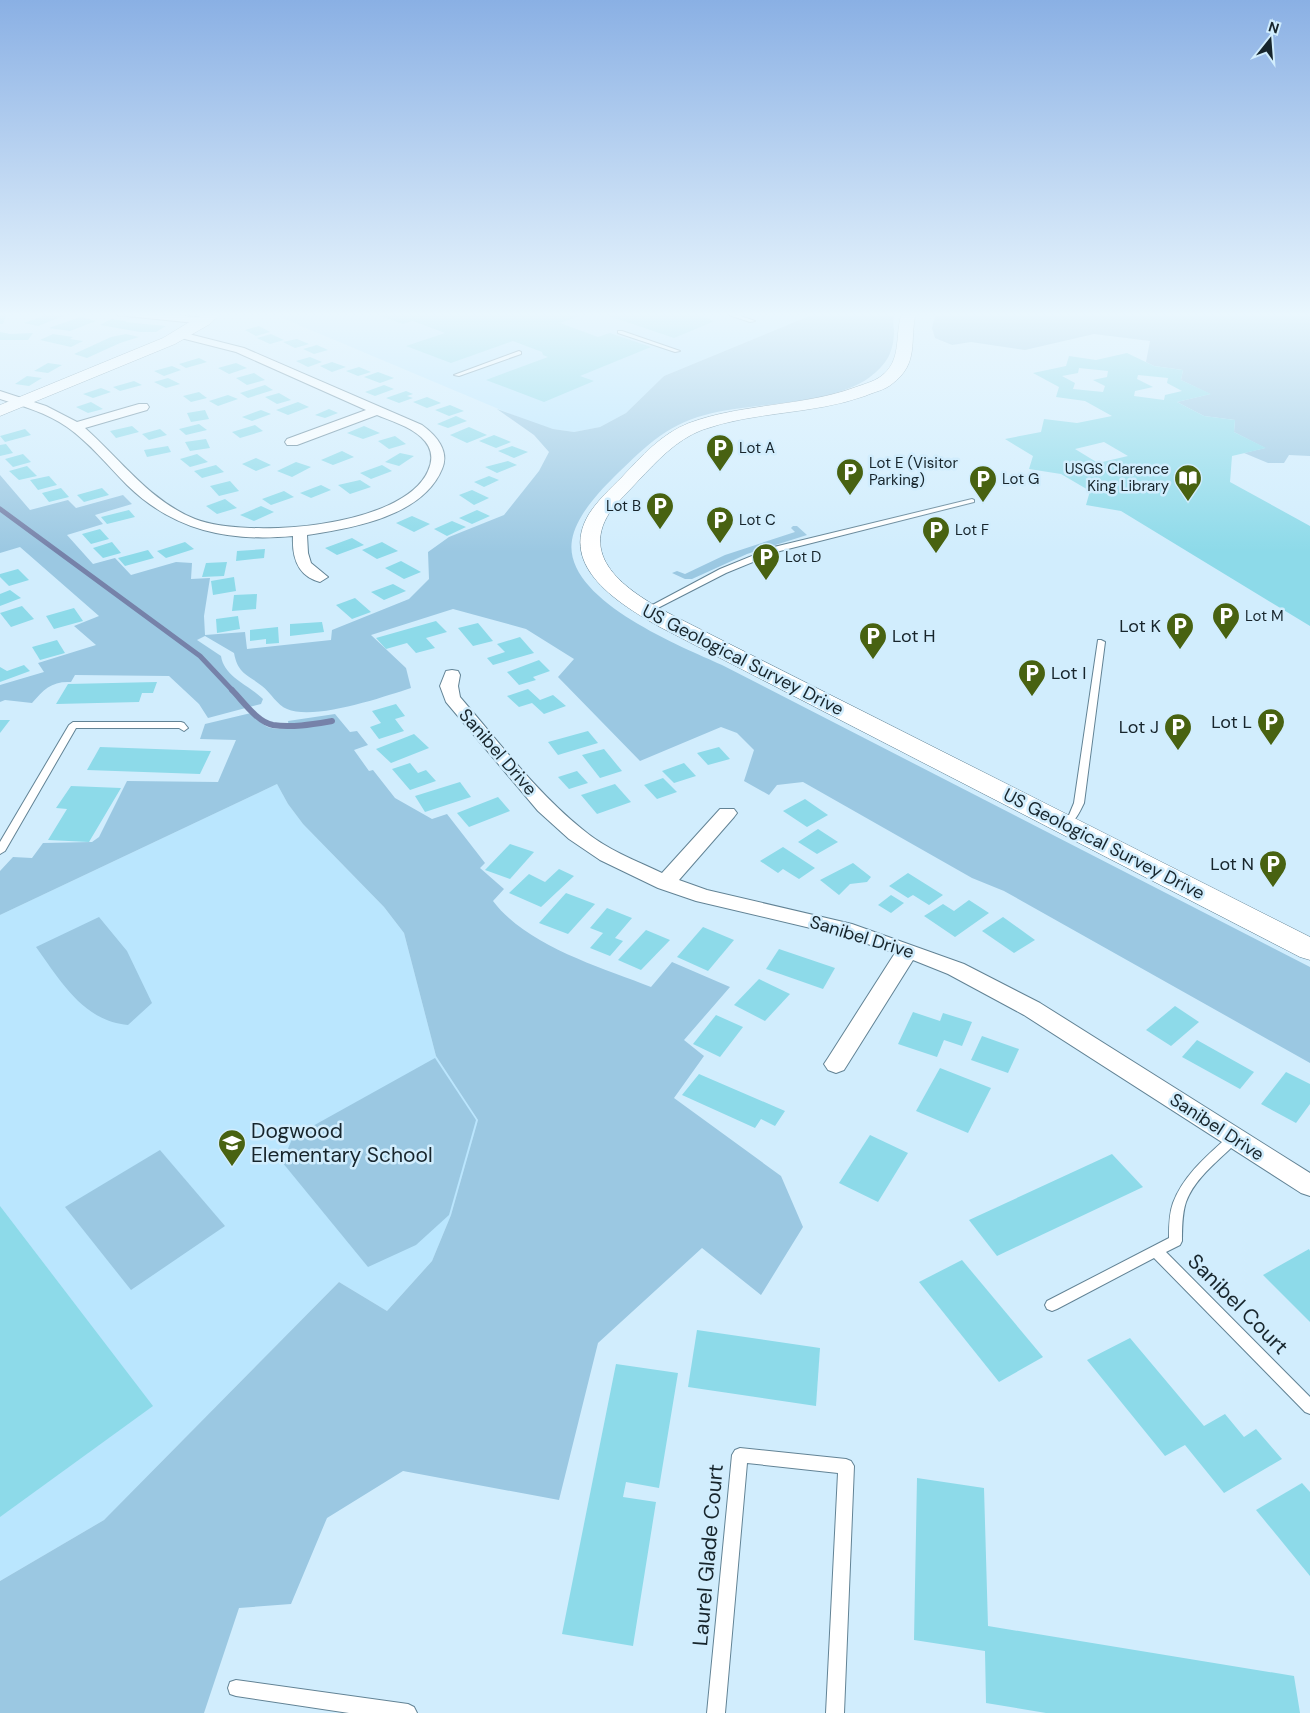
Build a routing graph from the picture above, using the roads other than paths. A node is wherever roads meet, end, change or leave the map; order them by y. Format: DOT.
graph roads {
  1 [pos="48,392"];
  2 [pos="333,392"];
  3 [pos="860,392"];
  4 [pos="0,395"];
  5 [pos="22,403"];
  6 [pos="143,407"];
  7 [pos="376,411"];
  8 [pos="0,412"];
  9 [pos="75,427"];
  10 [pos="292,442"];
  11 [pos="972,501"];
  12 [pos="300,531"];
  13 [pos="320,577"];
  14 [pos="647,610"];
  15 [pos="1101,642"];
  16 [pos="452,675"];
  17 [pos="184,728"];
  18 [pos="727,813"];
  19 [pos="1064,824"];
  20 [pos="0,851"];
  21 [pos="665,883"];
  22 [pos="908,950"];
  23 [pos="1310,950"];
  24 [pos="836,1064"];
  25 [pos="1235,1137"];
  26 [pos="1310,1186"];
  27 [pos="1156,1251"];
  28 [pos="1052,1305"];
  29 [pos="1310,1408"];
  30 [pos="236,1688"];
  31 [pos="408,1713"];
  32 [pos="716,1713"];
  33 [pos="835,1713"];
  1 -- 5 [label="street"];
  2 -- 7 [label="street"];
  3 -- 14 [label="street, US Geological Survey Drive"];
  4 -- 5 [label="street"];
  5 -- 8 [label="street"];
  5 -- 9 [label="street"];
  6 -- 9 [label="street"];
  7 -- 10 [label="street"];
  7 -- 12 [label="street"];
  9 -- 12 [label="street"];
  11 -- 14 [label="lane"];
  12 -- 13 [label="street"];
  14 -- 19 [label="street, US Geological Survey Drive"];
  15 -- 19 [label="lane"];
  16 -- 21 [label="street, Sanibel Drive"];
  17 -- 20 [label="lane"];
  18 -- 21 [label="street"];
  19 -- 23 [label="street, US Geological Survey Drive"];
  21 -- 22 [label="street, Sanibel Drive"];
  22 -- 24 [label="street"];
  22 -- 25 [label="street, Sanibel Drive"];
  25 -- 26 [label="street, Sanibel Drive"];
  25 -- 27 [label="lane, Sanibel Court"];
  27 -- 28 [label="lane, Sanibel Court"];
  27 -- 29 [label="lane, Sanibel Court"];
  30 -- 31 [label="lane"];
  32 -- 33 [label="lane, Laurel Glade Court"];
}
